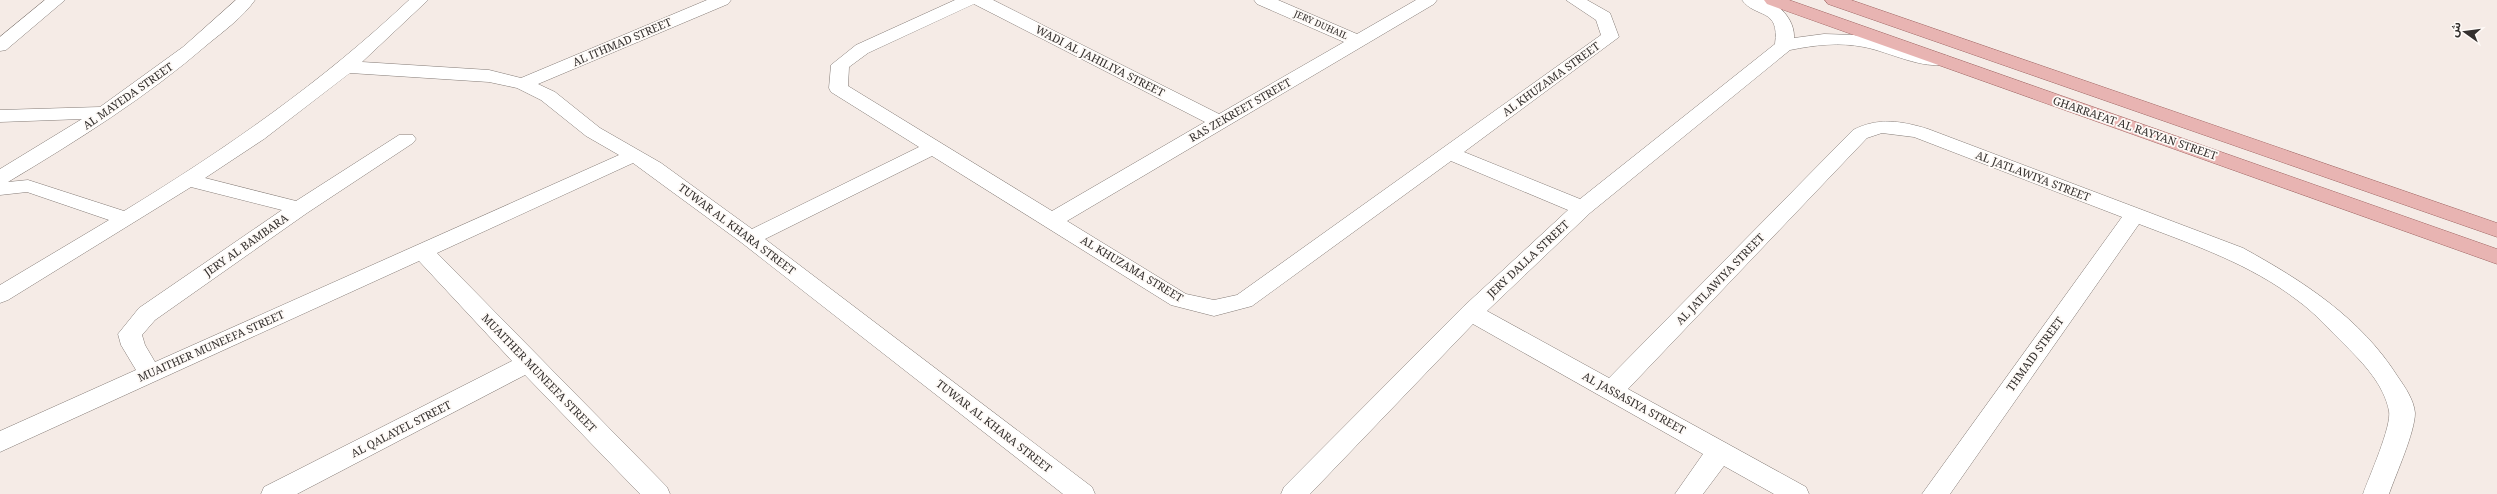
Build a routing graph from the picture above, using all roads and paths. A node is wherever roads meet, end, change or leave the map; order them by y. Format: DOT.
graph roads {
  1 [pos="56,0"];
  2 [pos="246,0"];
  3 [pos="419,0"];
  4 [pos="722,0"];
  5 [pos="969,0"];
  6 [pos="980,0"];
  7 [pos="1263,0"];
  8 [pos="1428,0"];
  9 [pos="1575,0"];
  10 [pos="1751,0"];
  11 [pos="1773,0"];
  12 [pos="1834,0"];
  13 [pos="1358,41"];
  14 [pos="0,46"];
  15 [pos="1784,46"];
  16 [pos="1943,60"];
  17 [pos="348,67"];
  18 [pos="522,84"];
  19 [pos="106,113"];
  20 [pos="0,116"];
  21 [pos="1220,122"];
  22 [pos="406,140"];
  23 [pos="934,147"];
  24 [pos="1449,153"];
  25 [pos="633,156"];
  26 [pos="7,173"];
  27 [pos="191,181"];
  28 [pos="28,186"];
  29 [pos="0,188"];
  30 [pos="299,208"];
  31 [pos="1582,208"];
  32 [pos="2135,215"];
  33 [pos="128,219"];
  34 [pos="1052,220"];
  35 [pos="2497,230"];
  36 [pos="750,238"];
  37 [pos="76,248"];
  38 [pos="422,251"];
  39 [pos="2497,257"];
  40 [pos="0,285"];
  41 [pos="0,295"];
  42 [pos="1472,312"];
  43 [pos="528,363"];
  44 [pos="150,374"];
  45 [pos="1612,390"];
  46 [pos="0,442"];
  47 [pos="1720,451"];
  48 [pos="274,494"];
  49 [pos="657,494"];
  50 [pos="1082,494"];
  51 [pos="1294,494"];
  52 [pos="1688,494"];
  53 [pos="1796,494"];
  54 [pos="1935,494"];
  55 [pos="2376,494"];
  1 -- 14 [label="street"];
  2 -- 19 [label="street, AL MAYEDA STREET"];
  3 -- 17 [label="street"];
  4 -- 18 [label="street, AL ITHMAD STREET"];
  5 -- 23 [label="street, AL KHUZAMA STREET"];
  6 -- 21 [label="street, WADI AL JAHILIYA STREET"];
  7 -- 13 [label="street, JERY DUHAIL"];
  8 -- 13 [label="street, RAS ZEKREET STREET"];
  9 -- 24 [label="street, AL KHUZAMA STREET"];
  10 -- 15 [label="street"];
  11 -- 16 [label="main road, GHARRAFAT AL RAYYAN STREET"];
  12 -- 35 [label="main road, GHARRAFAT AL RAYYAN STREET"];
  13 -- 21 [label="street, RAS ZEKREET STREET"];
  15 -- 16 [label="street, JERY DALLA STREET"];
  15 -- 31 [label="street, JERY DALLA STREET"];
  16 -- 39 [label="main road, GHARRAFAT AL RAYYAN STREET"];
  17 -- 18 [label="street, TUWAR AL KHARA STREET"];
  17 -- 27 [label="street"];
  18 -- 25 [label="street, TUWAR AL KHARA STREET"];
  19 -- 20 [label="street"];
  19 -- 26 [label="street, AL MAYEDA STREET"];
  21 -- 34 [label="street, RAS ZEKREET STREET"];
  22 -- 30 [label="street, JERY AL BAMBARA"];
  23 -- 34 [label="street, AL KHUZAMA STREET"];
  23 -- 36 [label="street"];
  24 -- 31 [label="street"];
  24 -- 34 [label="street, AL KHUZAMA STREET"];
  25 -- 36 [label="street, TUWAR AL KHARA STREET"];
  25 -- 38 [label="street, MUAITHER MUNEEFA STREET"];
  26 -- 28 [label="street"];
  27 -- 30 [label="street"];
  27 -- 33 [label="street"];
  28 -- 29 [label="street"];
  28 -- 33 [label="street"];
  30 -- 44 [label="street, JERY AL BAMBARA"];
  31 -- 42 [label="street, JERY DALLA STREET"];
  32 -- 45 [label="street, AL JATLAWIYA STREET"];
  32 -- 54 [label="street, THMAID STREET"];
  32 -- 55 [label="street, AL JATLAWIYA STREET"];
  33 -- 37 [label="street"];
  36 -- 50 [label="street, TUWAR AL KHARA STREET"];
  37 -- 40 [label="street"];
  37 -- 41 [label="street"];
  38 -- 43 [label="street, MUAITHER MUNEEFA STREET"];
  38 -- 44 [label="street, MUAITHER MUNEEFA STREET"];
  42 -- 45 [label="street, AL JASSASIYA STREET"];
  42 -- 51 [label="street, JERY DALLA STREET"];
  43 -- 48 [label="street, AL QALAYEL STREET"];
  43 -- 49 [label="street, MUAITHER MUNEEFA STREET"];
  44 -- 46 [label="street, MUAITHER MUNEEFA STREET"];
  45 -- 47 [label="street, AL JASSASIYA STREET"];
  47 -- 52 [label="street"];
  47 -- 53 [label="street, AL JASSASIYA STREET"];
}
